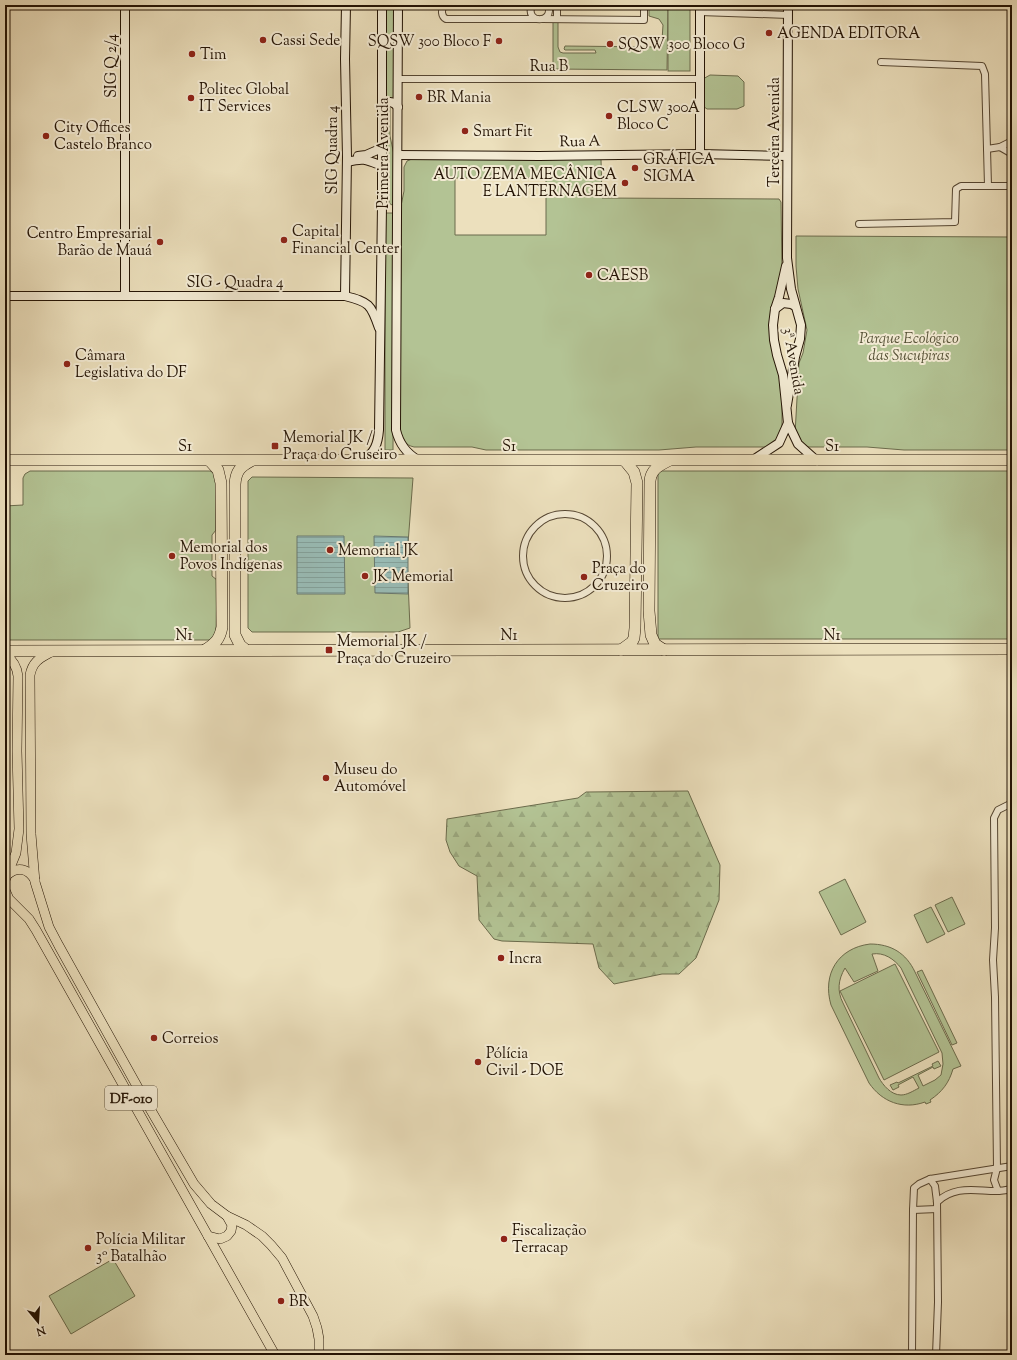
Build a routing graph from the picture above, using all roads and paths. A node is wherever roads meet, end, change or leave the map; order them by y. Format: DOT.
graph roads {
  1 [pos="125,5"];
  2 [pos="346,5"];
  3 [pos="382,5"];
  4 [pos="398,5"];
  5 [pos="444,5"];
  6 [pos="532,5"];
  7 [pos="548,5"];
  8 [pos="557,5"];
  9 [pos="644,5"];
  10 [pos="788,5"];
  11 [pos="700,9"];
  12 [pos="788,15"];
  13 [pos="540,19"];
  14 [pos="557,20"];
  15 [pos="881,62"];
  16 [pos="397,79"];
  17 [pos="700,79"];
  18 [pos="382,106"];
  19 [pos="398,107"];
  20 [pos="346,140"];
  21 [pos="1012,141"];
  22 [pos="1000,147"];
  23 [pos="382,148"];
  24 [pos="987,148"];
  25 [pos="700,154"];
  26 [pos="1012,154"];
  27 [pos="398,155"];
  28 [pos="357,156"];
  29 [pos="787,156"];
  30 [pos="347,159"];
  31 [pos="382,166"];
  32 [pos="988,186"];
  33 [pos="1012,186"];
  34 [pos="382,205"];
  35 [pos="397,205"];
  36 [pos="859,224"];
  37 [pos="787,258"];
  38 [pos="5,296"];
  39 [pos="125,296"];
  40 [pos="345,296"];
  41 [pos="795,306"];
  42 [pos="775,309"];
  43 [pos="381,336"];
  44 [pos="777,355"];
  45 [pos="795,357"];
  46 [pos="787,405"];
  47 [pos="788,423"];
  48 [pos="5,460"];
  49 [pos="210,460"];
  50 [pos="752,460"];
  51 [pos="1012,460"];
  52 [pos="251,461"];
  53 [pos="361,461"];
  54 [pos="419,461"];
  55 [pos="625,461"];
  56 [pos="668,461"];
  57 [pos="817,461"];
  58 [pos="566,598"];
  59 [pos="1012,649"];
  60 [pos="204,650"];
  61 [pos="246,650"];
  62 [pos="621,650"];
  63 [pos="664,650"];
  64 [pos="53,651"];
  65 [pos="5,652"];
  66 [pos="1012,805"];
  67 [pos="6,878"];
  68 [pos="35,882"];
  69 [pos="5,890"];
  70 [pos="1012,1166"];
  71 [pos="997,1168"];
  72 [pos="930,1179"];
  73 [pos="1012,1189"];
  74 [pos="998,1191"];
  75 [pos="937,1202"];
  76 [pos="937,1209"];
  77 [pos="913,1210"];
  78 [pos="227,1216"];
  79 [pos="208,1236"];
  80 [pos="275,1355"];
  81 [pos="319,1355"];
  82 [pos="912,1355"];
  83 [pos="936,1355"];
  1 -- 39 [label="street, SIG Q 2/4"];
  2 -- 20 [label="street, SIG Quadra 4"];
  3 -- 18 [label="street, Primeira Avenida"];
  4 -- 16 [label="street, Primeira Avenida"];
  5 -- 13 [label="street"];
  6 -- 13 [label="street"];
  7 -- 13 [label="street"];
  8 -- 14 [label="street"];
  9 -- 14 [label="street"];
  10 -- 12 [label="street, Terceira Avenida"];
  11 -- 12 [label="street"];
  11 -- 17 [label="street"];
  12 -- 29 [label="street, Terceira Avenida"];
  13 -- 14 [label="street"];
  15 -- 24 [label="street"];
  16 -- 17 [label="street, Rua B"];
  16 -- 19 [label="street, Primeira Avenida"];
  17 -- 25 [label="street"];
  18 -- 19 [label="street"];
  18 -- 23 [label="street, Primeira Avenida"];
  19 -- 27 [label="street, Primeira Avenida"];
  20 -- 28 [label="street"];
  20 -- 30 [label="street, SIG Quadra 4"];
  21 -- 22 [label="street"];
  22 -- 24 [label="street"];
  22 -- 26 [label="street"];
  23 -- 28 [label="street"];
  23 -- 31 [label="street, Primeira Avenida"];
  24 -- 32 [label="street"];
  25 -- 27 [label="street, Rua A"];
  25 -- 29 [label="street, Rua A"];
  27 -- 35 [label="street, Primeira Avenida"];
  28 -- 30 [label="street"];
  29 -- 37 [label="street, Terceira Avenida"];
  30 -- 31 [label="street"];
  30 -- 40 [label="street, SIG Quadra 4"];
  31 -- 34 [label="street, Primeira Avenida"];
  32 -- 33 [label="street"];
  32 -- 36 [label="street"];
  34 -- 35 [label="street"];
  34 -- 43 [label="street, Primeira Avenida"];
  35 -- 54 [label="street, Primeira Avenida"];
  37 -- 41 [label="street, 3ª Avenida"];
  37 -- 42 [label="street, 3ª Avenida"];
  38 -- 39 [label="street, SIG - Quadra 4"];
  39 -- 40 [label="street, SIG - Quadra 4"];
  40 -- 43 [label="street, SIG - Quadra 4"];
  41 -- 42 [label="street"];
  41 -- 45 [label="street, 3ª Avenida"];
  42 -- 44 [label="street, 3ª Avenida"];
  43 -- 53 [label="street, Primeira Avenida"];
  44 -- 45 [label="street"];
  44 -- 46 [label="street, 3ª Avenida"];
  45 -- 46 [label="street, 3ª Avenida"];
  46 -- 47 [label="street"];
  47 -- 50 [label="street"];
  47 -- 57 [label="street"];
  48 -- 49 [label="highway, S1"];
  49 -- 52 [label="highway, S1"];
  49 -- 60 [label="highway"];
  50 -- 56 [label="highway, S1"];
  50 -- 57 [label="highway, S1"];
  51 -- 57 [label="highway, S1"];
  52 -- 53 [label="highway, S1"];
  52 -- 61 [label="highway"];
  53 -- 54 [label="highway, S1"];
  54 -- 55 [label="highway, S1"];
  55 -- 56 [label="highway, S1"];
  55 -- 62 [label="highway"];
  56 -- 63 [label="highway"];
  58 -- 58 [label="street"];
  59 -- 63 [label="highway, N1"];
  60 -- 61 [label="highway, N1"];
  60 -- 64 [label="highway, N1"];
  61 -- 62 [label="highway, N1"];
  62 -- 63 [label="highway, N1"];
  64 -- 65 [label="highway, N1"];
  64 -- 68 [label="main road, DF-010"];
  65 -- 67 [label="main road"];
  66 -- 71 [label="street"];
  67 -- 68 [label="main road"];
  68 -- 78 [label="main road, DF-010"];
  69 -- 79 [label="main road, DF-010"];
  70 -- 71 [label="street"];
  71 -- 72 [label="street"];
  71 -- 74 [label="street"];
  72 -- 75 [label="street"];
  72 -- 77 [label="street"];
  73 -- 74 [label="street"];
  74 -- 75 [label="street"];
  75 -- 76 [label="street"];
  76 -- 77 [label="street"];
  76 -- 83 [label="street"];
  77 -- 82 [label="street"];
  78 -- 79 [label="main road"];
  78 -- 81 [label="main road, DF-010"];
  79 -- 80 [label="main road, DF-010"];
}
